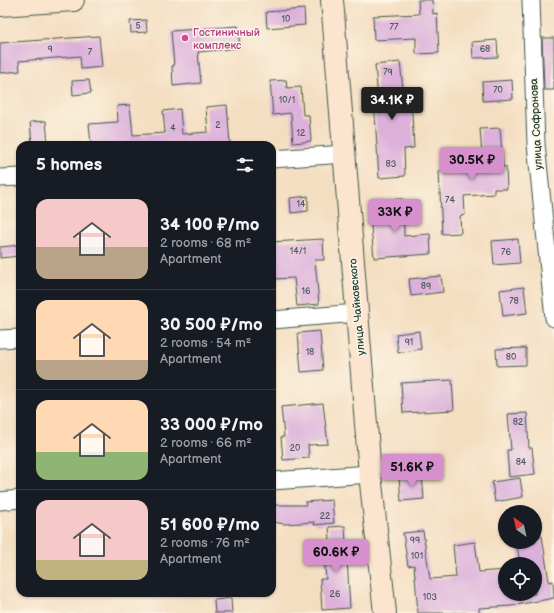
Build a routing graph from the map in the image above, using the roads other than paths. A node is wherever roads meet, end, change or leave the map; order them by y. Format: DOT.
graph roads {
  1 [pos="74,0"];
  2 [pos="332,0"];
  3 [pos="531,0"];
  4 [pos="0,5"];
  5 [pos="345,154"];
  6 [pos="276,159"];
  7 [pos="16,177"];
  8 [pos="0,178"];
  9 [pos="357,314"];
  10 [pos="554,318"];
  11 [pos="276,320"];
  12 [pos="16,338"];
  13 [pos="0,339"];
  14 [pos="370,474"];
  15 [pos="276,481"];
  16 [pos="16,500"];
  17 [pos="0,501"];
  18 [pos="386,613"];
  1 -- 4 [label="main road"];
  2 -- 5 [label="main road, улица Чайковского"];
  3 -- 10 [label="street, улица Софронова"];
  5 -- 6 [label="street"];
  5 -- 9 [label="main road, улица Чайковского"];
  7 -- 8 [label="street"];
  9 -- 11 [label="street"];
  9 -- 14 [label="main road, улица Чайковского"];
  12 -- 13 [label="street"];
  14 -- 15 [label="street"];
  14 -- 18 [label="main road, улица Чайковского"];
  16 -- 17 [label="street"];
}
